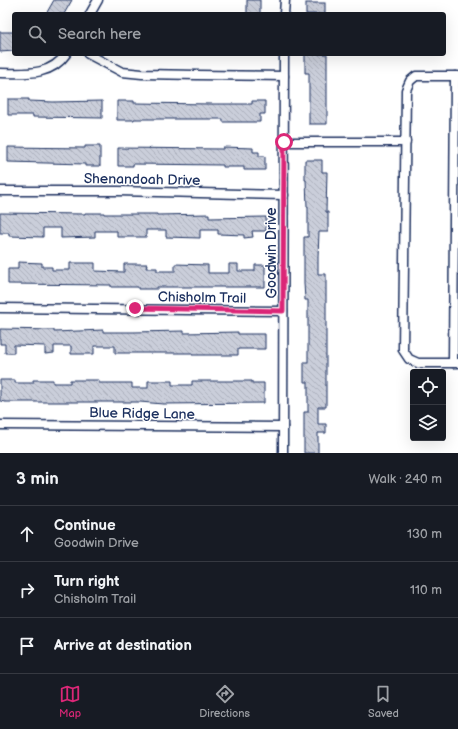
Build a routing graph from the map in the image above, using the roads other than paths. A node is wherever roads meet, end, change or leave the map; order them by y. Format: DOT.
graph roads {
  1 [pos="98,0"];
  2 [pos="284,0"];
  3 [pos="91,12"];
  4 [pos="284,12"];
  5 [pos="64,56"];
  6 [pos="92,56"];
  7 [pos="284,56"];
  8 [pos="0,73"];
  9 [pos="284,76"];
  10 [pos="456,76"];
  11 [pos="284,142"];
  12 [pos="406,142"];
  13 [pos="0,191"];
  14 [pos="284,195"];
  15 [pos="0,308"];
  16 [pos="283,311"];
  17 [pos="455,363"];
  18 [pos="0,425"];
  19 [pos="283,427"];
  20 [pos="283,453"];
  1 -- 3 [label="street"];
  2 -- 4 [label="street"];
  5 -- 8 [label="street"];
  6 -- 9 [label="street"];
  7 -- 9 [label="street, Goodwin Drive"];
  9 -- 11 [label="street, Goodwin Drive"];
  10 -- 12 [label="street"];
  10 -- 17 [label="street"];
  11 -- 12 [label="street"];
  11 -- 14 [label="street, Goodwin Drive"];
  12 -- 17 [label="street"];
  13 -- 14 [label="street, Shenandoah Drive"];
  14 -- 16 [label="street, Goodwin Drive"];
  15 -- 16 [label="street, Chisholm Trail"];
  16 -- 19 [label="street, Goodwin Drive"];
  18 -- 19 [label="street, Blue Ridge Lane"];
  19 -- 20 [label="street, Goodwin Drive"];
}
